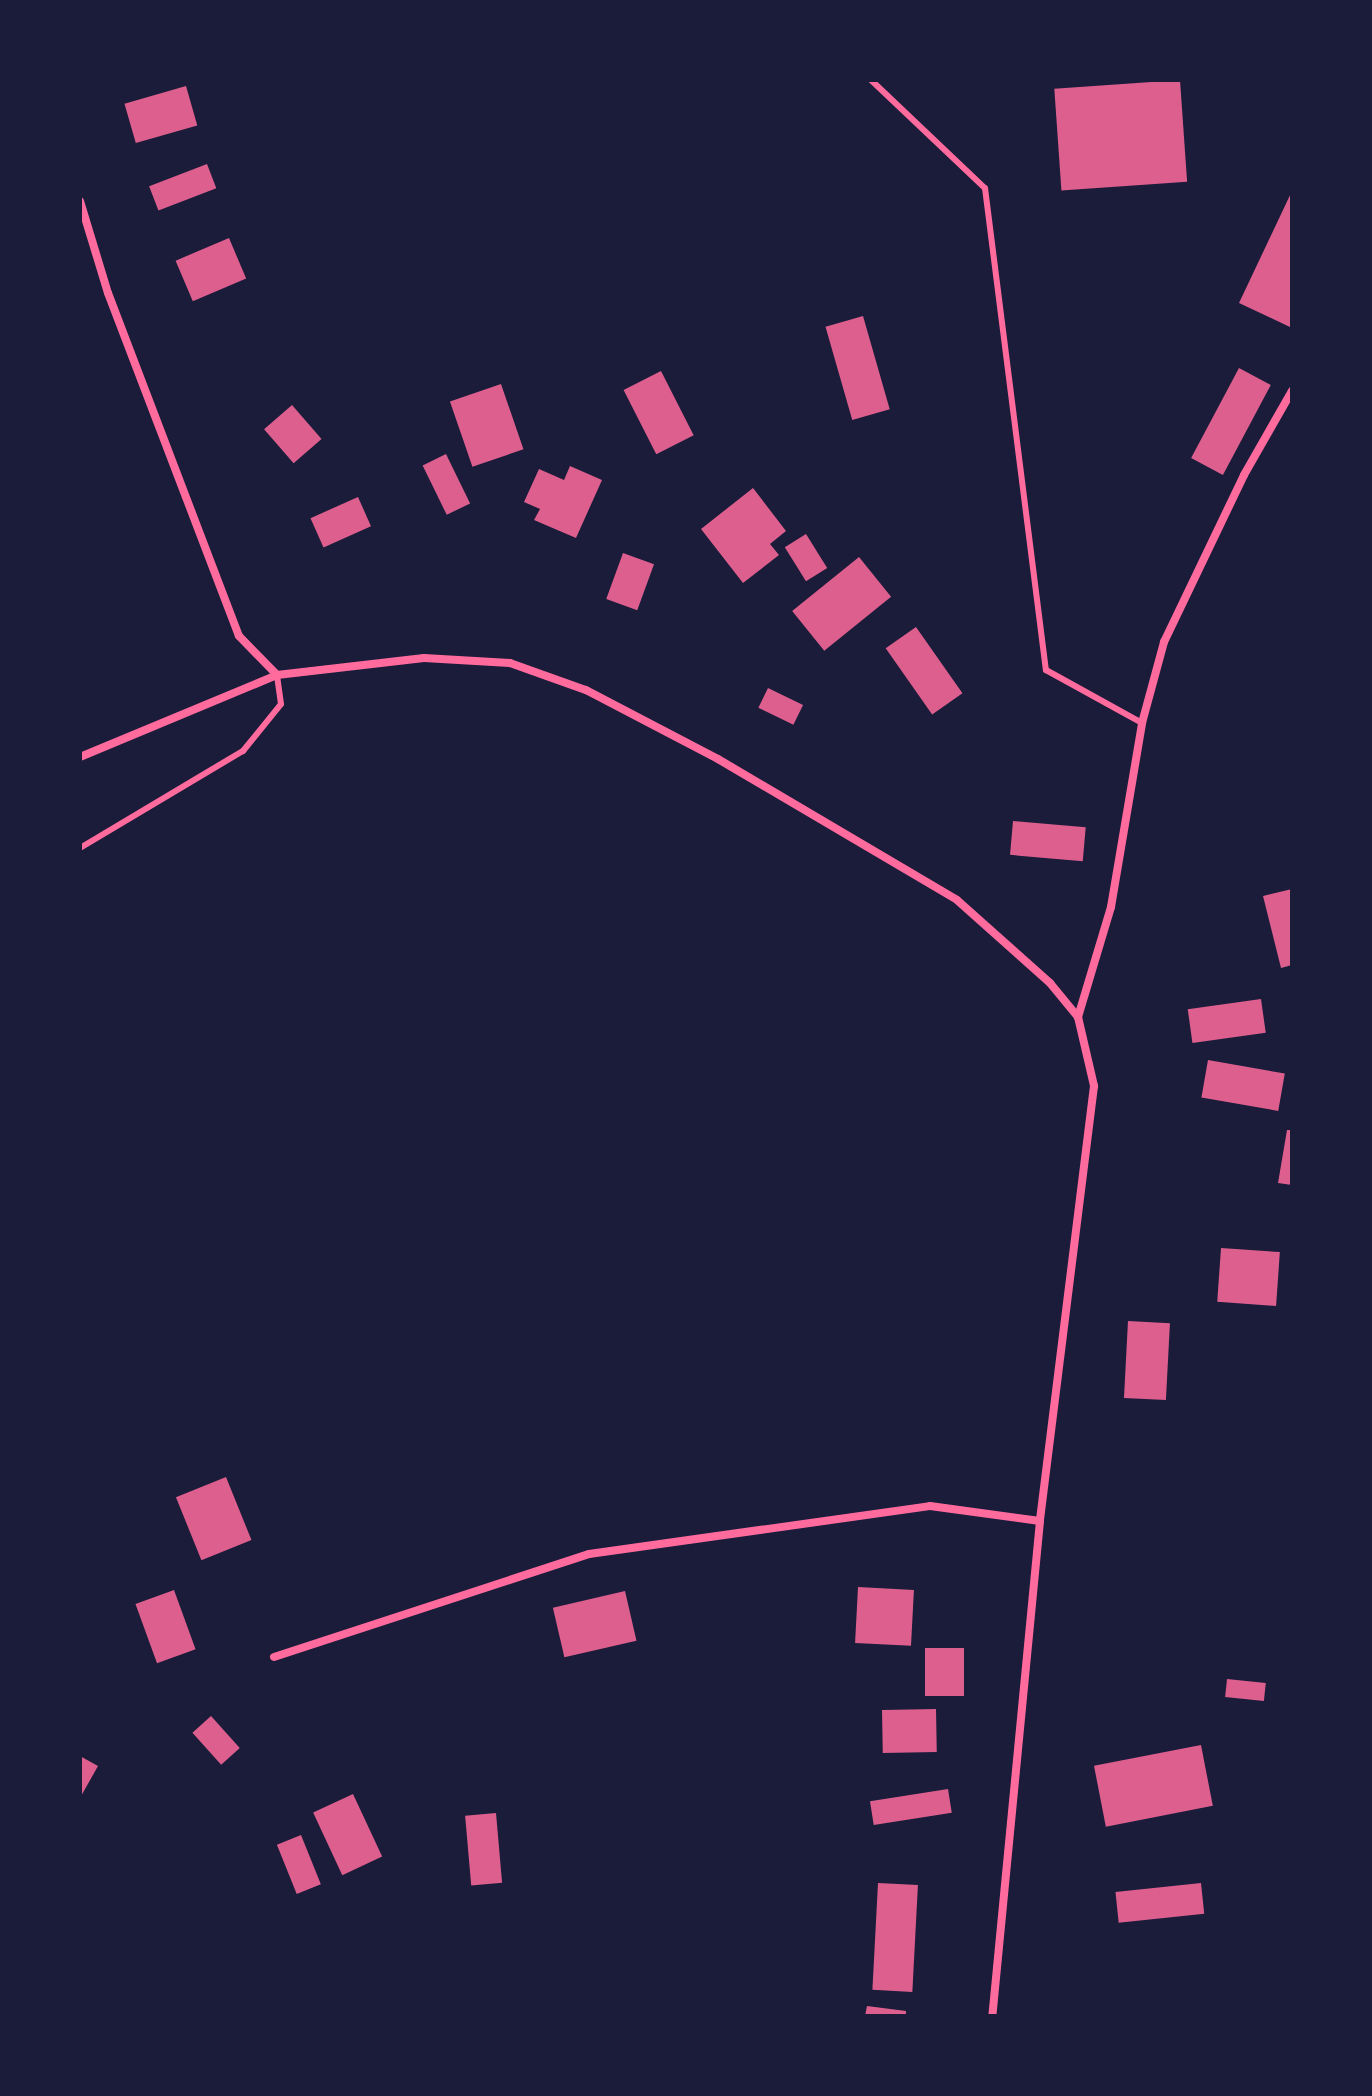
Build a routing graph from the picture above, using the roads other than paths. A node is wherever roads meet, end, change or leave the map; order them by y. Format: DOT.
graph roads {
  1 [pos="871,80"];
  2 [pos="80,201"];
  3 [pos="1292,391"];
  4 [pos="1292,411"];
  5 [pos="1281,413"];
  6 [pos="277,675"];
  7 [pos="1142,723"];
  8 [pos="80,757"];
  9 [pos="80,848"];
  10 [pos="1078,1017"];
  11 [pos="1040,1521"];
  12 [pos="274,1657"];
  13 [pos="992,2016"];
  1 -- 7 [label="lane"];
  2 -- 6 [label="street"];
  3 -- 5 [label="street"];
  4 -- 5 [label="street"];
  5 -- 7 [label="street"];
  6 -- 8 [label="street"];
  6 -- 9 [label="lane"];
  6 -- 10 [label="street"];
  7 -- 10 [label="street"];
  10 -- 11 [label="street"];
  11 -- 12 [label="street"];
  11 -- 13 [label="street"];
}
